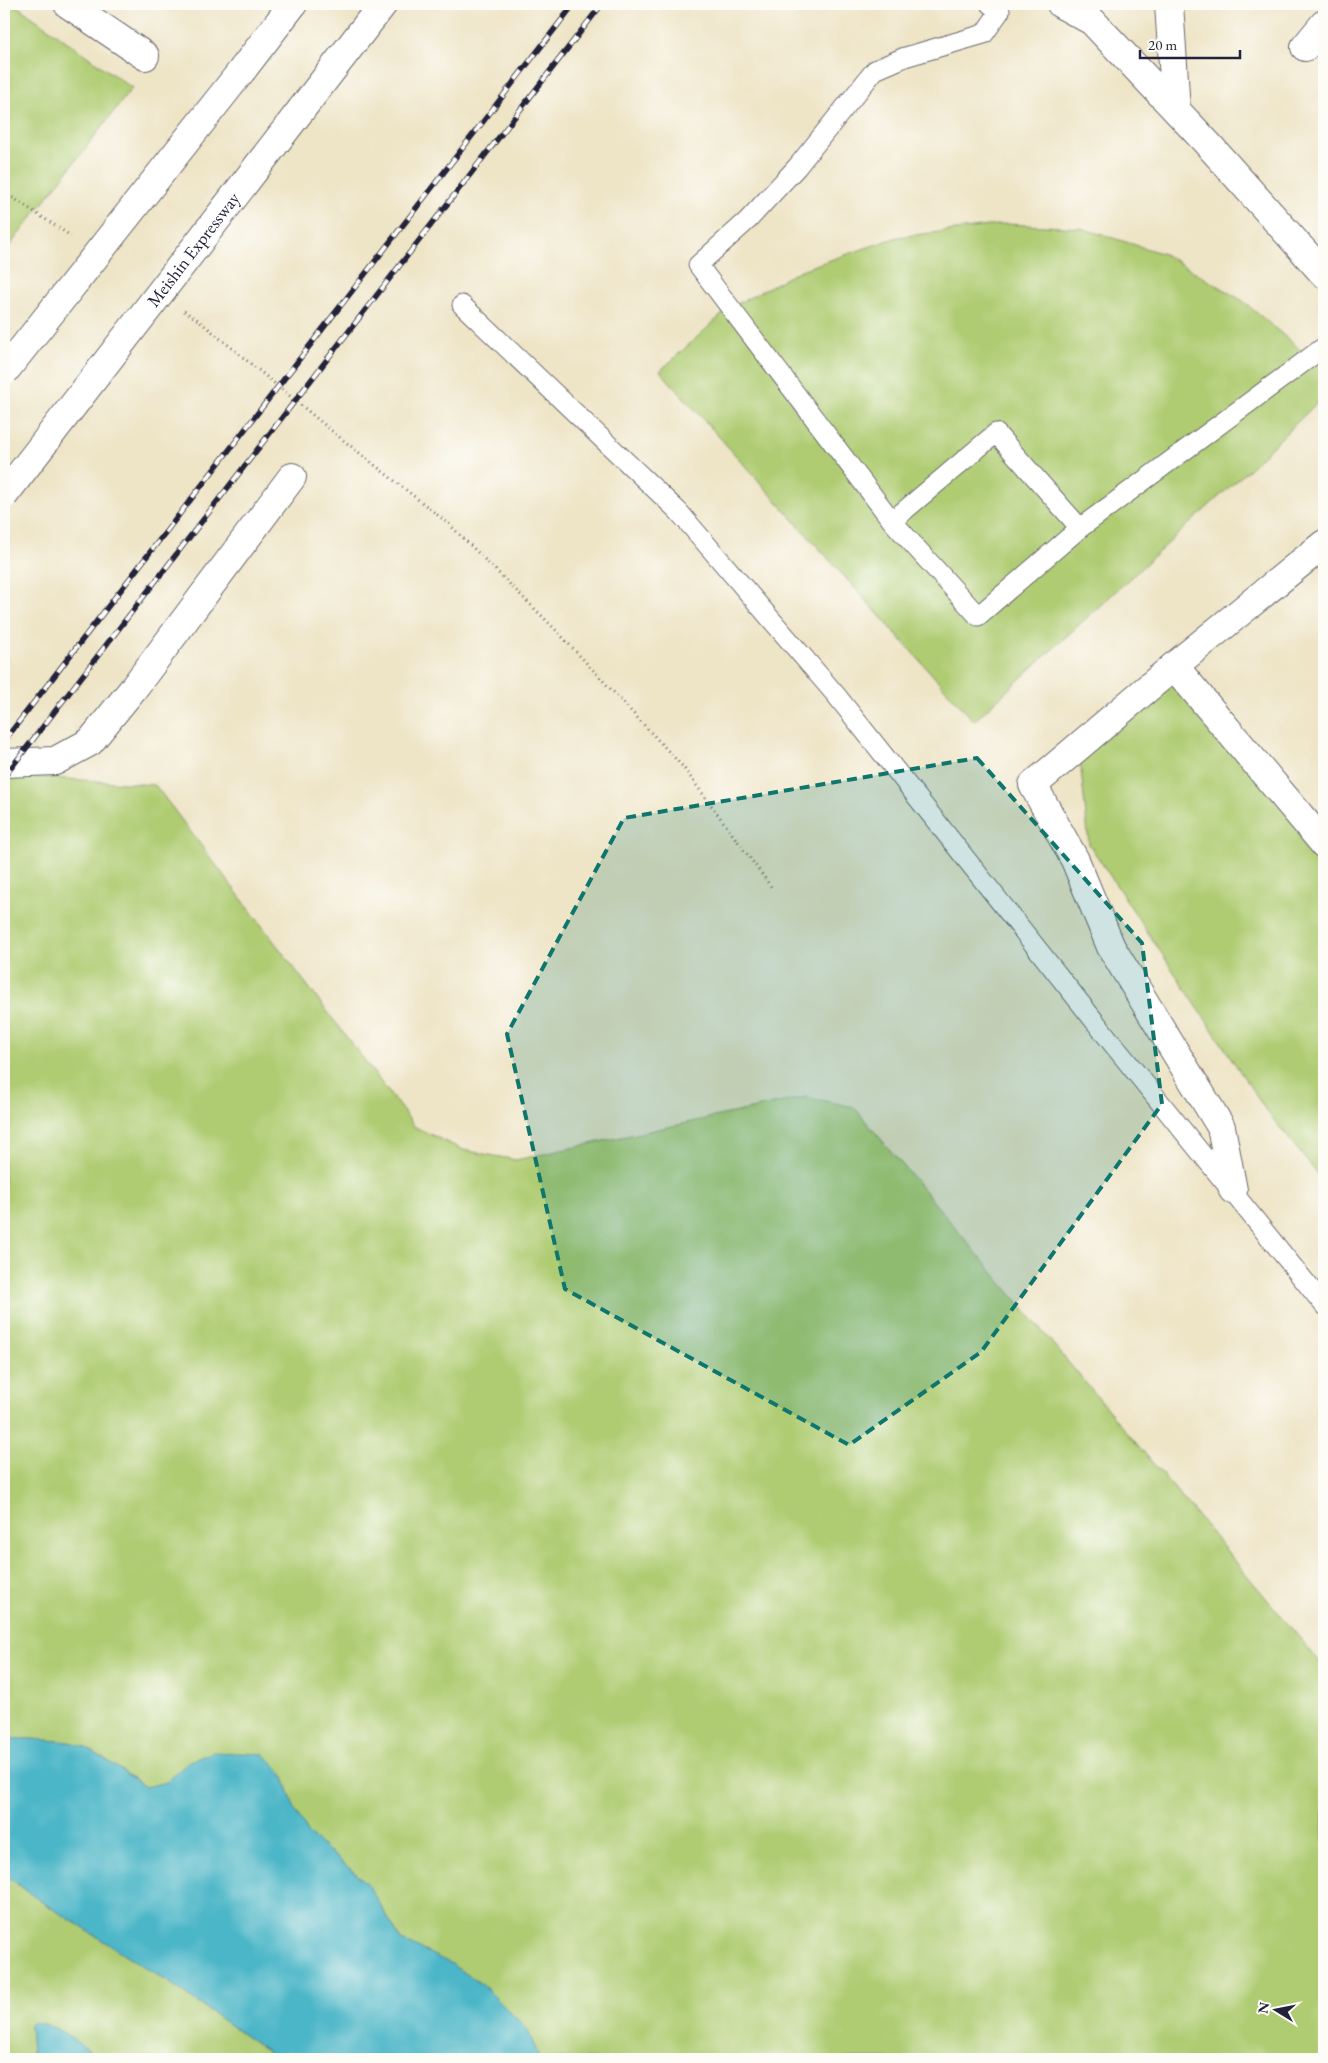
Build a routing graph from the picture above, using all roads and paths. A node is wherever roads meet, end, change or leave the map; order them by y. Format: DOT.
graph roads {
  1 [pos="68,4"];
  2 [pos="293,4"];
  3 [pos="383,4"];
  4 [pos="990,4"];
  5 [pos="1062,4"];
  6 [pos="1169,4"];
  7 [pos="145,56"];
  8 [pos="1176,110"];
  9 [pos="4,192"];
  10 [pos="76,240"];
  11 [pos="1324,274"];
  12 [pos="462,305"];
  13 [pos="182,310"];
  14 [pos="1324,347"];
  15 [pos="4,372"];
  16 [pos="292,477"];
  17 [pos="4,495"];
  18 [pos="892,521"];
  19 [pos="1080,528"];
  20 [pos="1324,544"];
  21 [pos="1174,666"];
  22 [pos="4,763"];
  23 [pos="1324,844"];
  24 [pos="772,888"];
  25 [pos="1233,1190"];
  26 [pos="1324,1305"];
  1 -- 7 [label="main road"];
  2 -- 15 [label="main road, bridge"];
  3 -- 17 [label="main road, Meishin Expressway, bridge"];
  4 -- 18 [label="lane"];
  5 -- 8 [label="main road"];
  6 -- 8 [label="main road"];
  8 -- 11 [label="main road"];
  9 -- 10 [label="path"];
  12 -- 25 [label="lane"];
  13 -- 24 [label="path"];
  14 -- 19 [label="lane"];
  16 -- 22 [label="main road"];
  18 -- 19 [label="lane"];
  18 -- 19 [label="lane"];
  20 -- 21 [label="main road"];
  21 -- 23 [label="main road"];
  21 -- 25 [label="main road"];
  25 -- 26 [label="lane"];
}
